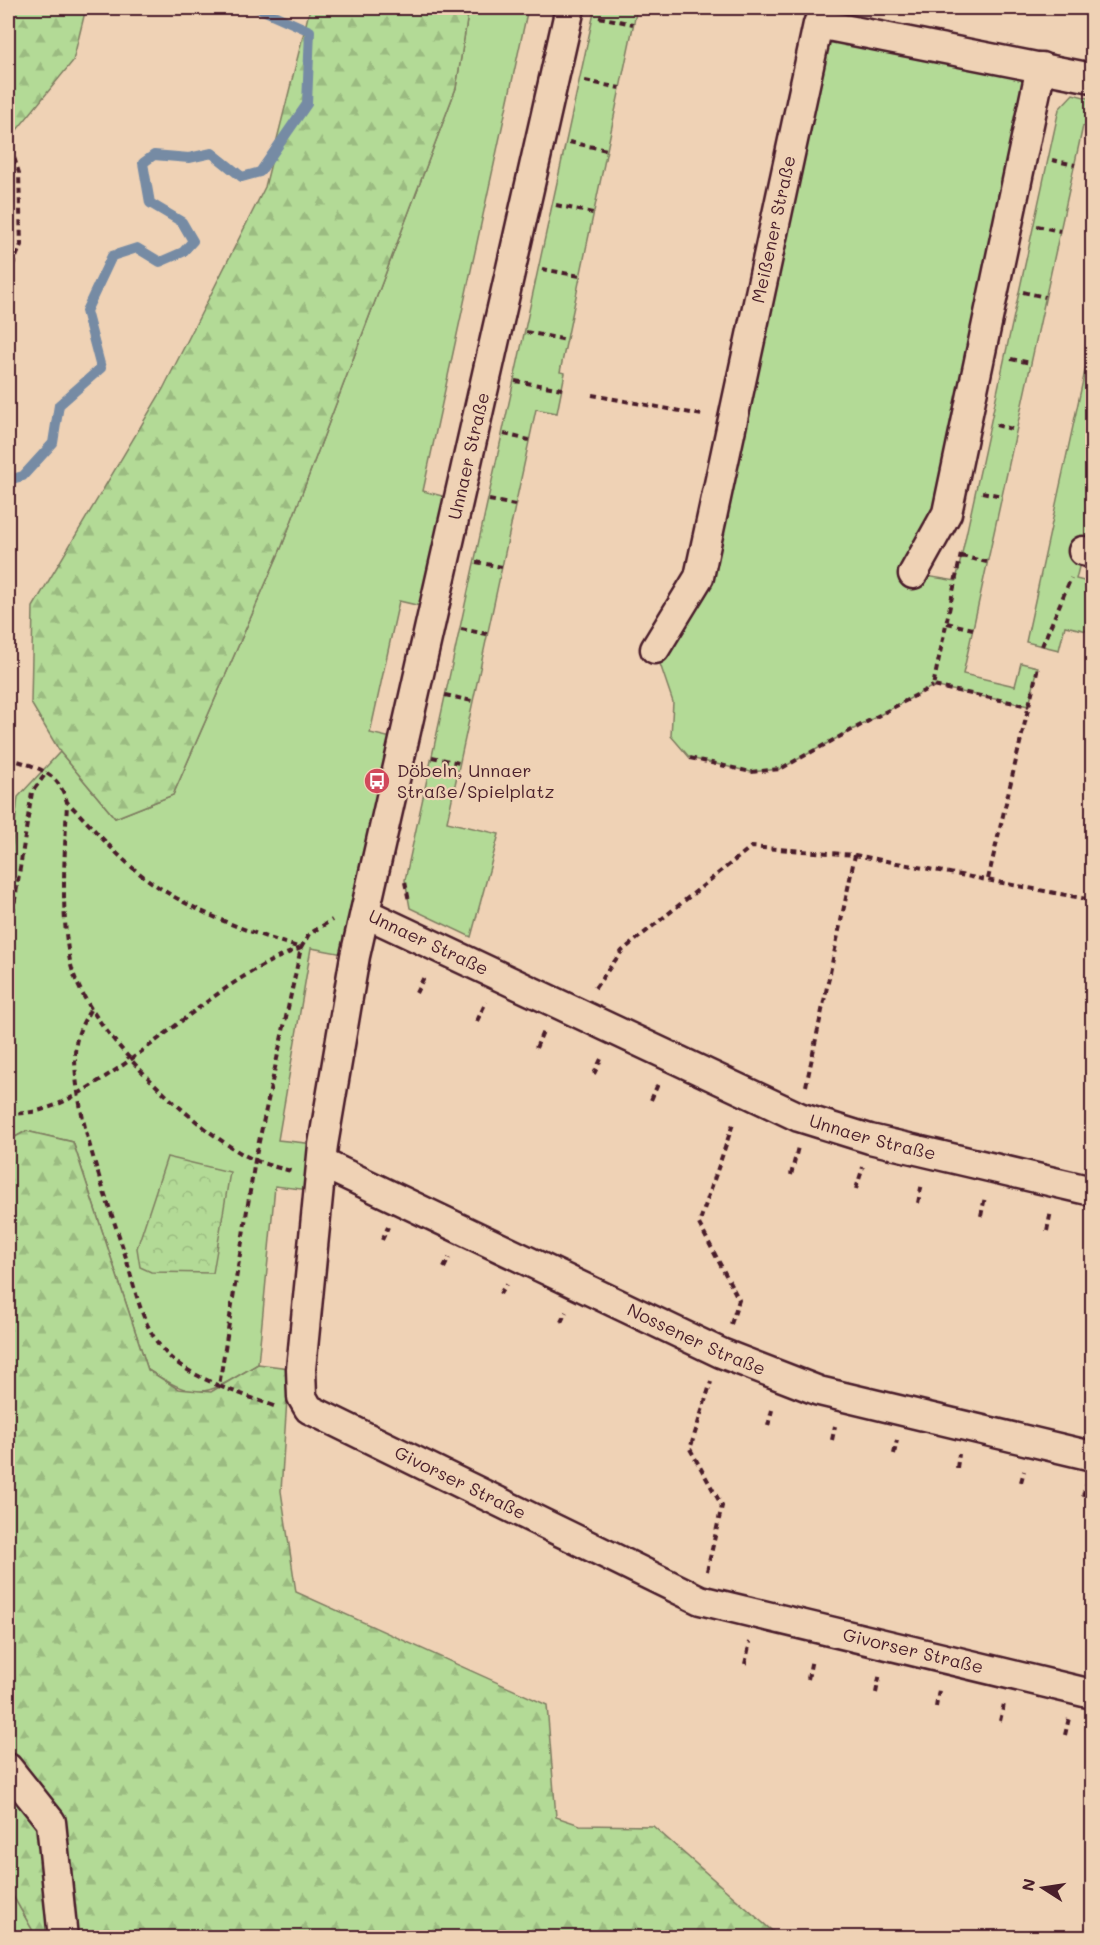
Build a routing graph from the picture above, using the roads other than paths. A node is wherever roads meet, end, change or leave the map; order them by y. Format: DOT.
graph roads {
  1 [pos="570,8"];
  2 [pos="1041,67"];
  3 [pos="1092,78"];
  4 [pos="913,574"];
  5 [pos="656,649"];
  6 [pos="365,913"];
  7 [pos="321,1171"];
  8 [pos="1092,1191"];
  9 [pos="1092,1456"];
  10 [pos="1092,1694"];
  11 [pos="8,1768"];
  12 [pos="63,1938"];
  1 -- 6 [label="street, Unnaer Straße"];
  2 -- 3 [label="street, Meißener Straße"];
  2 -- 4 [label="street"];
  2 -- 5 [label="street, Meißener Straße"];
  6 -- 7 [label="street"];
  6 -- 8 [label="street, Unnaer Straße"];
  7 -- 9 [label="street, Nossener Straße"];
  7 -- 10 [label="street, Givorser Straße"];
  11 -- 12 [label="street"];
}
